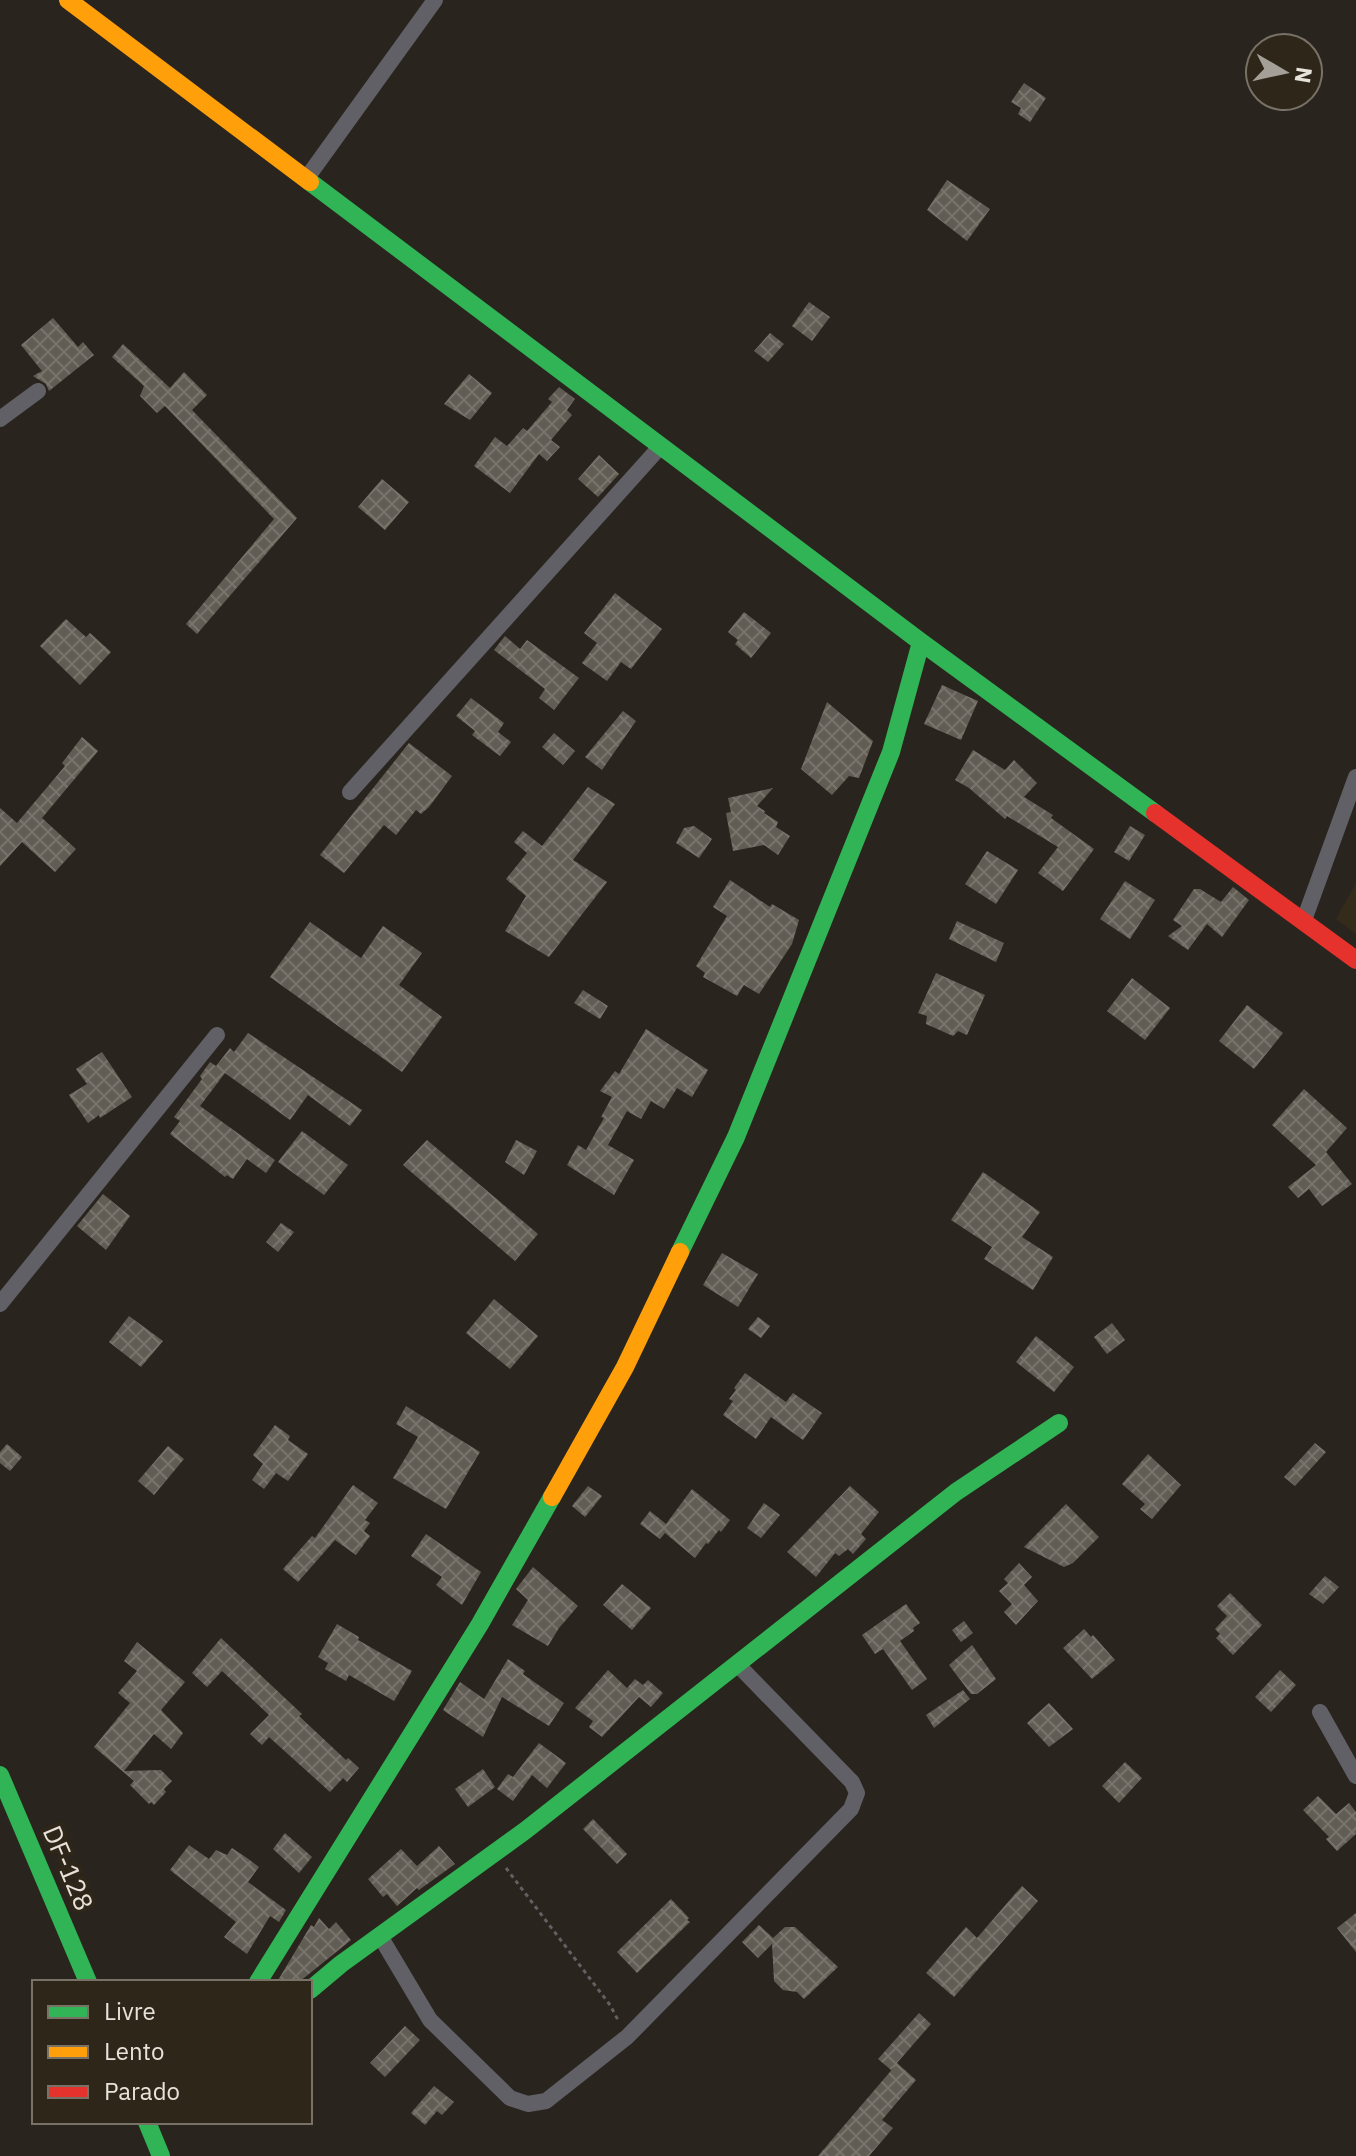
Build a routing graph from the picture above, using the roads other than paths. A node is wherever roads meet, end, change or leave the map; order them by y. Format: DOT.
graph roads {
  1 [pos="68,0"];
  2 [pos="435,0"];
  3 [pos="306,179"];
  4 [pos="38,391"];
  5 [pos="0,419"];
  6 [pos="660,447"];
  7 [pos="921,642"];
  8 [pos="1356,777"];
  9 [pos="350,792"];
  10 [pos="1304,920"];
  11 [pos="1356,960"];
  12 [pos="217,1035"];
  13 [pos="0,1304"];
  14 [pos="1059,1423"];
  15 [pos="737,1664"];
  16 [pos="1320,1712"];
  17 [pos="0,1775"];
  18 [pos="1356,1776"];
  19 [pos="380,1936"];
  20 [pos="87,1980"];
  21 [pos="259,1980"];
  22 [pos="312,1988"];
  23 [pos="149,2124"];
  24 [pos="161,2156"];
  1 -- 3 [label="street"];
  2 -- 3 [label="street"];
  3 -- 6 [label="street"];
  4 -- 5 [label="street"];
  6 -- 7 [label="street"];
  6 -- 9 [label="street"];
  7 -- 10 [label="street"];
  7 -- 21 [label="street"];
  8 -- 10 [label="street"];
  10 -- 11 [label="street"];
  12 -- 13 [label="street"];
  14 -- 15 [label="street"];
  15 -- 19 [label="street"];
  15 -- 19 [label="street"];
  16 -- 18 [label="street"];
  17 -- 20 [label="street, DF-128 / DF-128"];
  19 -- 22 [label="street"];
  23 -- 24 [label="street"];
}
